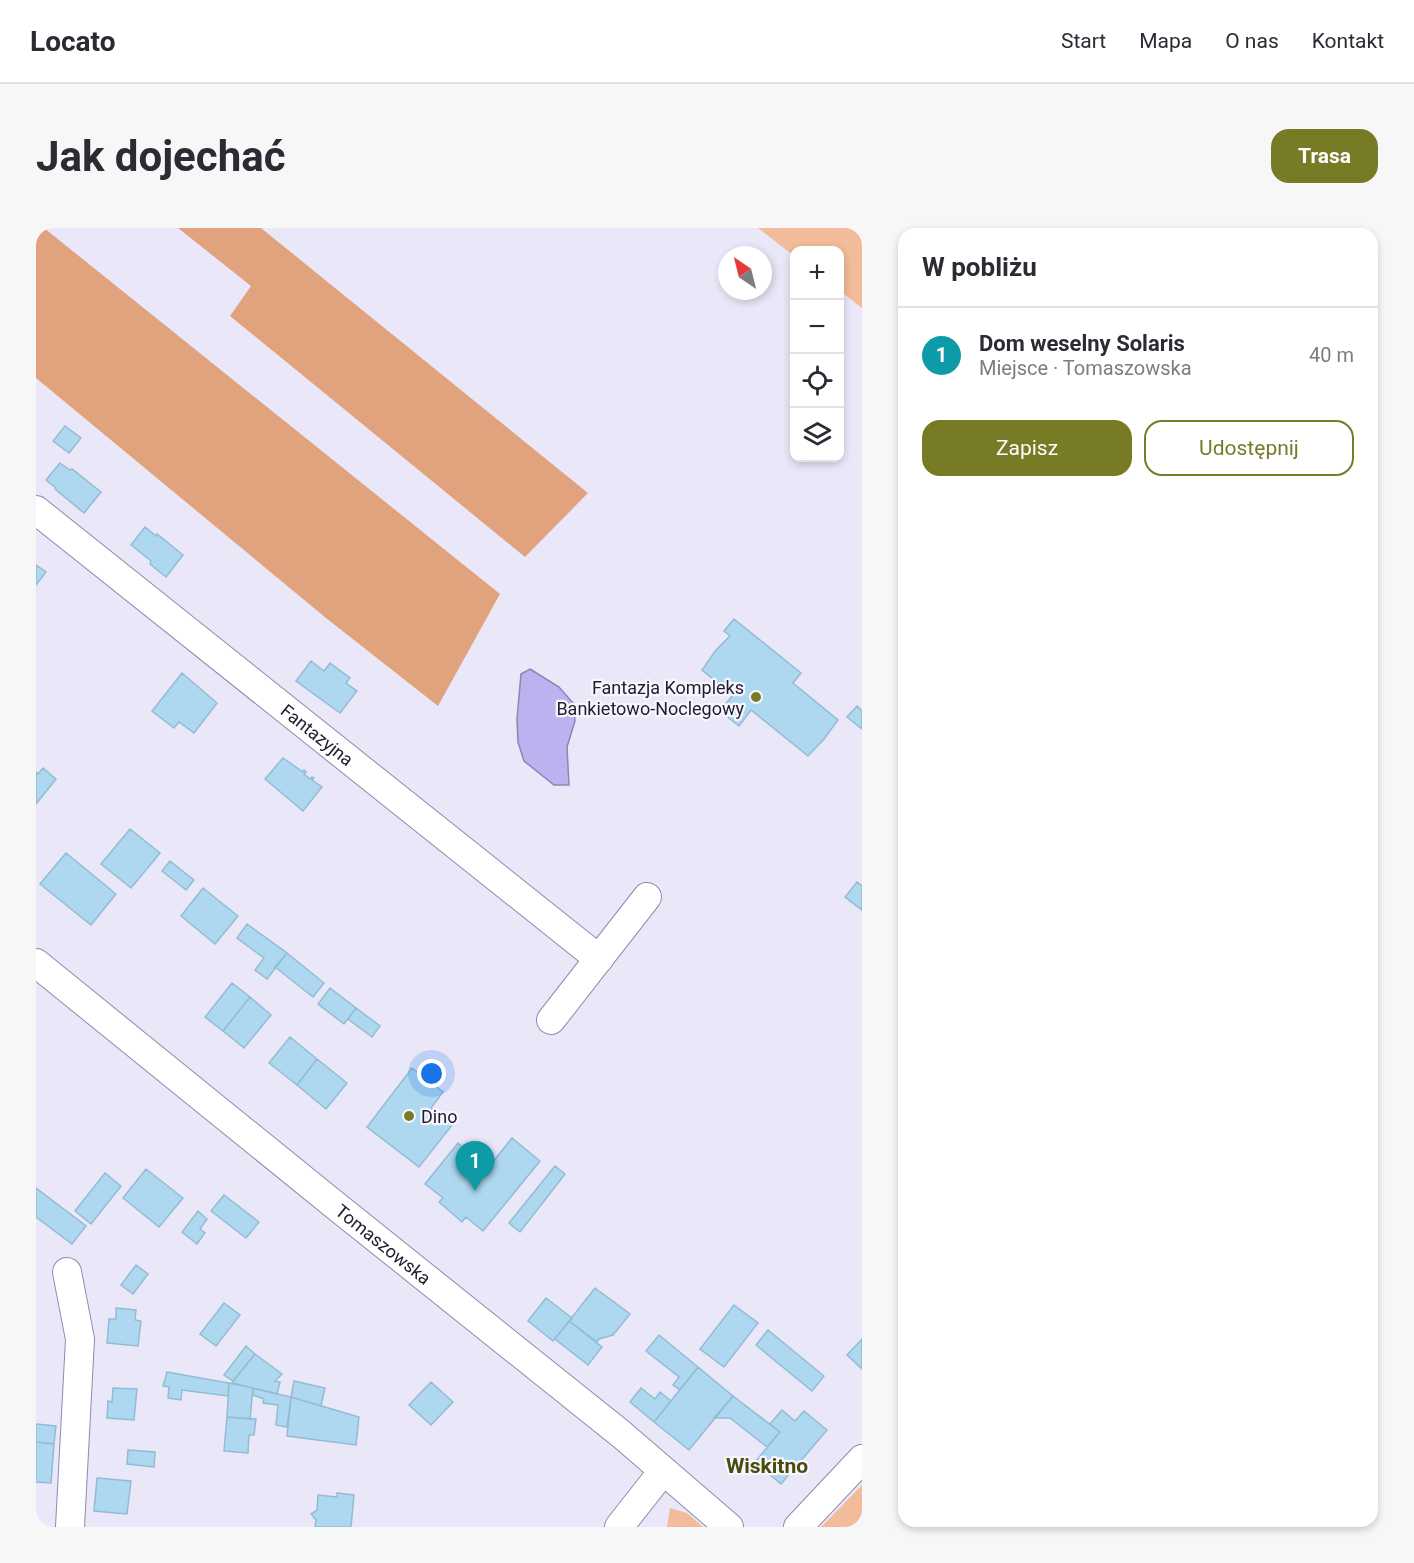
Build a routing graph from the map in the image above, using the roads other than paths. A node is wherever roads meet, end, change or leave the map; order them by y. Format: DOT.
graph roads {
  1 [pos="36,510"];
  2 [pos="647,897"];
  3 [pos="599,959"];
  4 [pos="36,963"];
  5 [pos="552,1020"];
  6 [pos="67,1272"];
  7 [pos="862,1459"];
  8 [pos="663,1471"];
  9 [pos="70,1527"];
  10 [pos="619,1527"];
  11 [pos="729,1527"];
  12 [pos="798,1527"];
  1 -- 3 [label="street, Fantazyjna"];
  2 -- 3 [label="street"];
  3 -- 5 [label="street"];
  4 -- 8 [label="street, Tomaszowska"];
  6 -- 9 [label="street"];
  7 -- 12 [label="street"];
  8 -- 10 [label="street"];
  8 -- 11 [label="street, Tomaszowska"];
}
